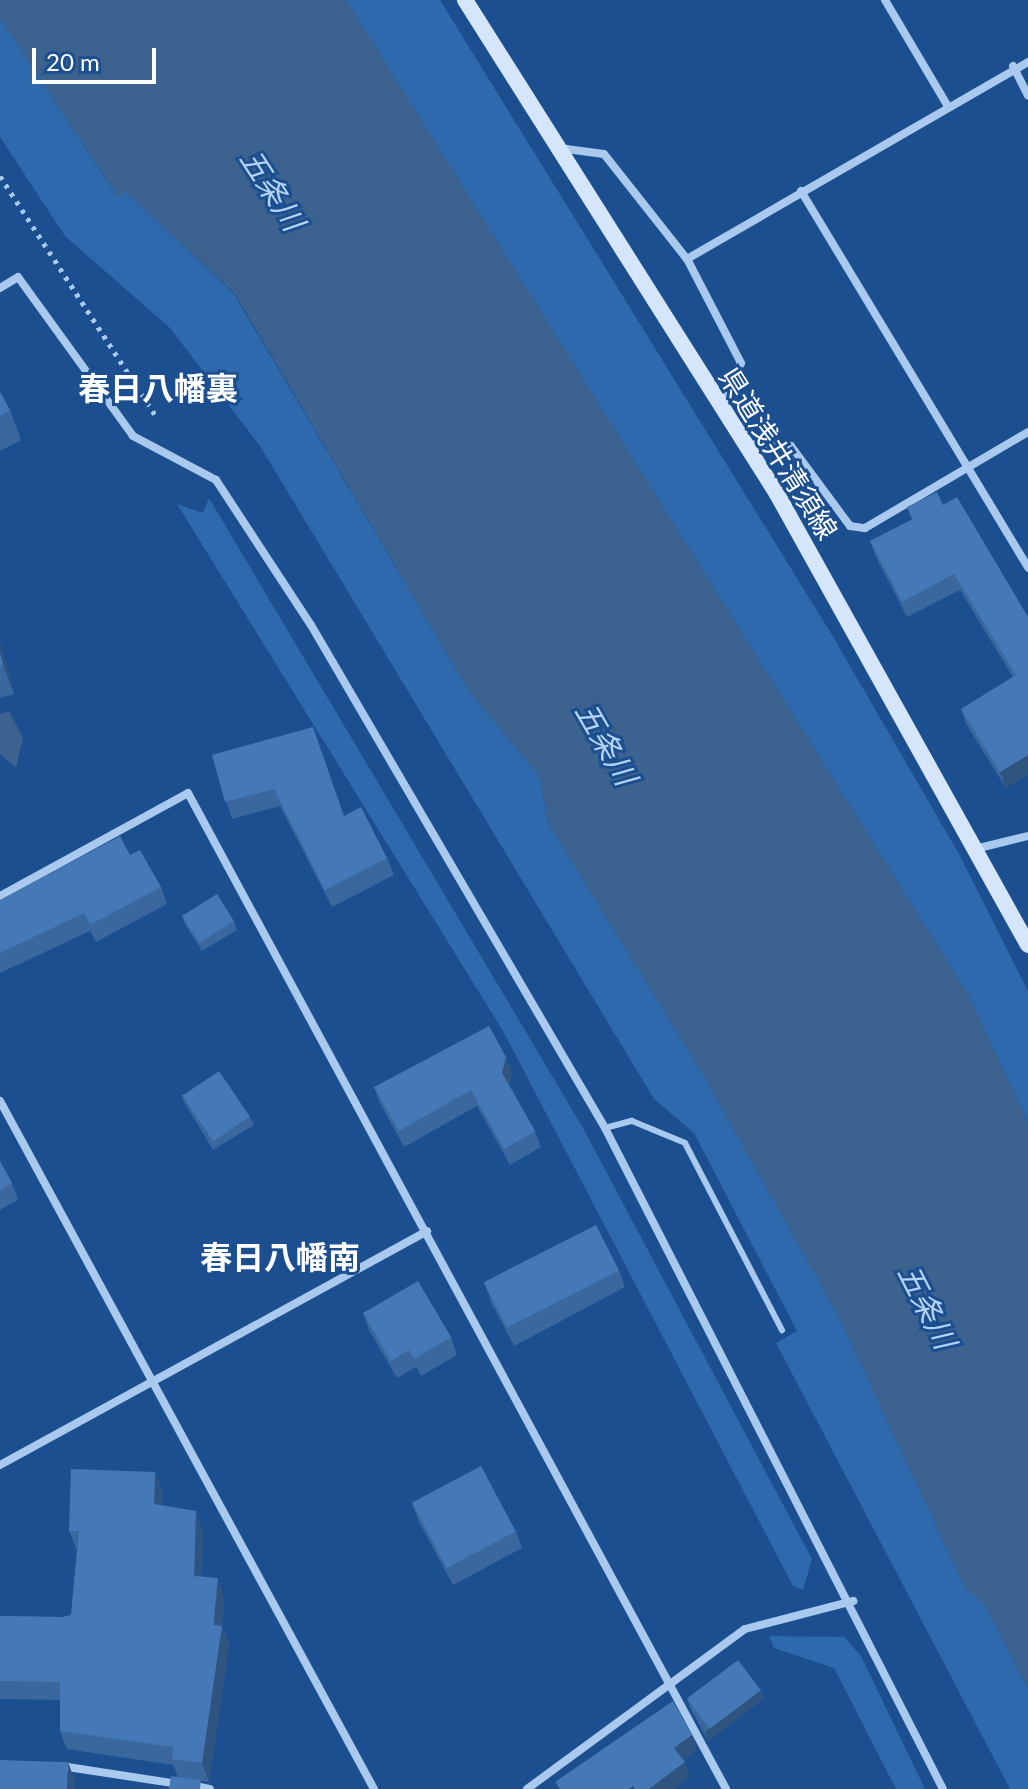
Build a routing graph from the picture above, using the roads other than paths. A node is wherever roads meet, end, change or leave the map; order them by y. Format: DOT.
graph roads {
  1 [pos="465,0"];
  2 [pos="885,0"];
  3 [pos="1028,62"];
  4 [pos="1013,66"];
  5 [pos="1028,95"];
  6 [pos="947,105"];
  7 [pos="557,147"];
  8 [pos="801,191"];
  9 [pos="687,259"];
  10 [pos="0,288"];
  11 [pos="720,407"];
  12 [pos="1028,432"];
  13 [pos="745,444"];
  14 [pos="968,467"];
  15 [pos="1028,568"];
  16 [pos="1028,836"];
  17 [pos="979,848"];
  18 [pos="0,896"];
  19 [pos="1028,945"];
  20 [pos="0,1101"];
  21 [pos="605,1128"];
  22 [pos="427,1231"];
  23 [pos="782,1330"];
  24 [pos="153,1381"];
  25 [pos="0,1465"];
  26 [pos="853,1601"];
  27 [pos="667,1681"];
  28 [pos="46,1765"];
  29 [pos="210,1789"];
  30 [pos="374,1789"];
  31 [pos="527,1789"];
  32 [pos="726,1789"];
  33 [pos="943,1789"];
  1 -- 7 [label="main road, 県道浅井清須線"];
  2 -- 6 [label="street"];
  3 -- 4 [label="street"];
  4 -- 5 [label="street"];
  4 -- 6 [label="street"];
  6 -- 8 [label="street"];
  7 -- 9 [label="street"];
  7 -- 11 [label="main road, 県道浅井清須線"];
  8 -- 9 [label="street"];
  8 -- 14 [label="street"];
  9 -- 11 [label="street"];
  10 -- 21 [label="street"];
  11 -- 13 [label="main road, 県道浅井清須線"];
  12 -- 14 [label="street"];
  13 -- 14 [label="street"];
  13 -- 17 [label="main road, 県道浅井清須線"];
  14 -- 15 [label="street"];
  16 -- 17 [label="street"];
  17 -- 19 [label="main road, 県道浅井清須線"];
  18 -- 22 [label="street"];
  20 -- 24 [label="street"];
  21 -- 23 [label="lane"];
  21 -- 26 [label="street"];
  22 -- 24 [label="street"];
  22 -- 27 [label="street"];
  24 -- 25 [label="street"];
  24 -- 30 [label="street"];
  26 -- 27 [label="street"];
  26 -- 33 [label="street"];
  27 -- 31 [label="street"];
  27 -- 32 [label="street"];
  28 -- 29 [label="street"];
}
